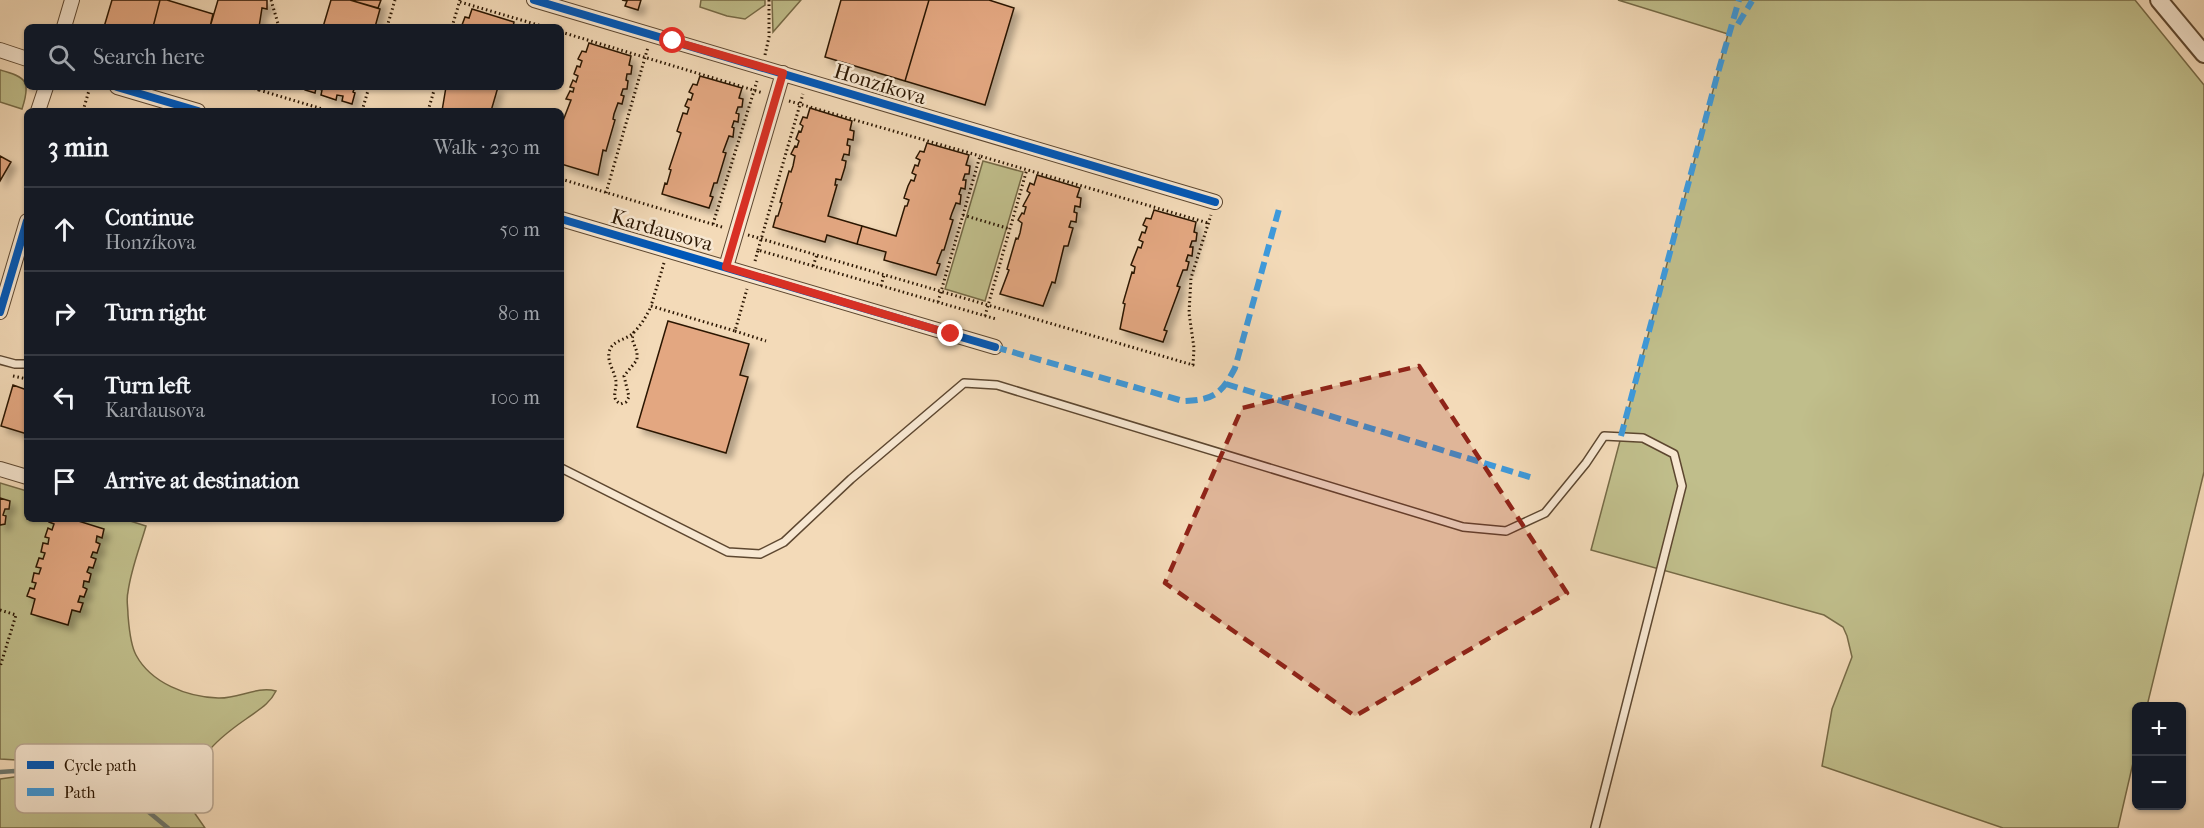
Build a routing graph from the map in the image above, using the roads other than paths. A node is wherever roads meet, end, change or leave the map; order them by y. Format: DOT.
graph roads {
  1 [pos="72,0"];
  2 [pos="534,0"];
  3 [pos="2159,0"];
  4 [pos="65,24"];
  5 [pos="0,50"];
  6 [pos="2204,54"];
  7 [pos="24,58"];
  8 [pos="783,73"];
  9 [pos="45,90"];
  10 [pos="127,90"];
  11 [pos="39,108"];
  12 [pos="188,108"];
  13 [pos="1215,202"];
  14 [pos="564,220"];
  15 [pos="24,231"];
  16 [pos="726,267"];
  17 [pos="0,312"];
  18 [pos="995,347"];
  19 [pos="0,360"];
  20 [pos="24,364"];
  21 [pos="0,469"];
  22 [pos="564,470"];
  23 [pos="24,476"];
  24 [pos="1595,828"];
  1 -- 4 [label="street"];
  2 -- 8 [label="street, Honzíkova"];
  3 -- 6 [label="street"];
  5 -- 7 [label="street"];
  8 -- 13 [label="street, Honzíkova"];
  8 -- 16 [label="street"];
  9 -- 11 [label="street"];
  10 -- 12 [label="street"];
  14 -- 16 [label="street, Kardausova"];
  15 -- 17 [label="street"];
  16 -- 18 [label="street, Kardausova"];
  19 -- 20 [label="lane"];
  21 -- 23 [label="street"];
  22 -- 24 [label="lane"];
}
